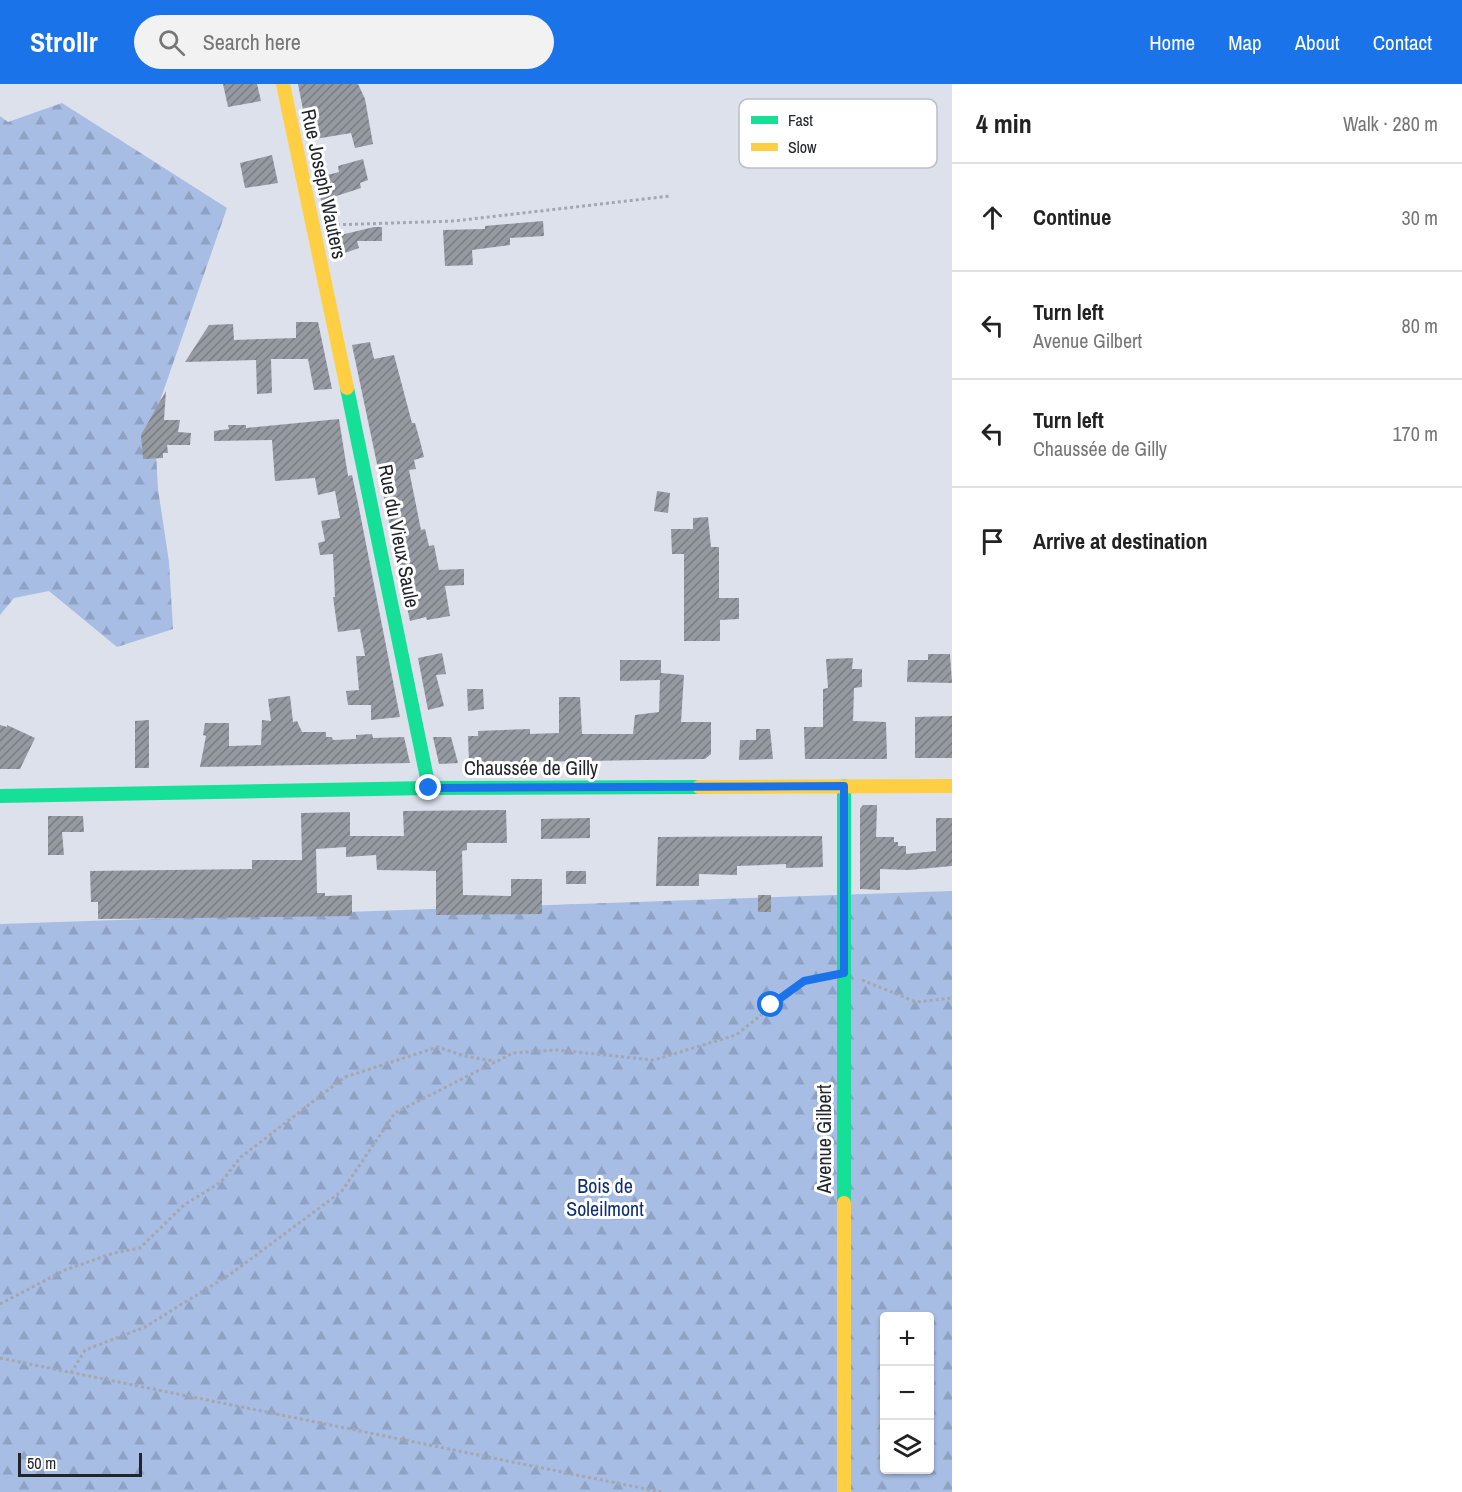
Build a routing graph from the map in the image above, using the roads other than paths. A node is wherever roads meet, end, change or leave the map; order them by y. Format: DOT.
graph roads {
  1 [pos="283,84"];
  2 [pos="327,292"];
  3 [pos="844,786"];
  4 [pos="952,786"];
  5 [pos="429,788"];
  6 [pos="0,796"];
  7 [pos="844,1492"];
  1 -- 2 [label="street, Rue Joseph Wauters"];
  2 -- 5 [label="street, Rue du Vieux Saule"];
  3 -- 4 [label="street, Chaussée de Gilly"];
  3 -- 5 [label="street, Chaussée de Gilly"];
  3 -- 7 [label="street, Avenue Gilbert"];
  5 -- 6 [label="street, Chaussée de Gilly"];
}
